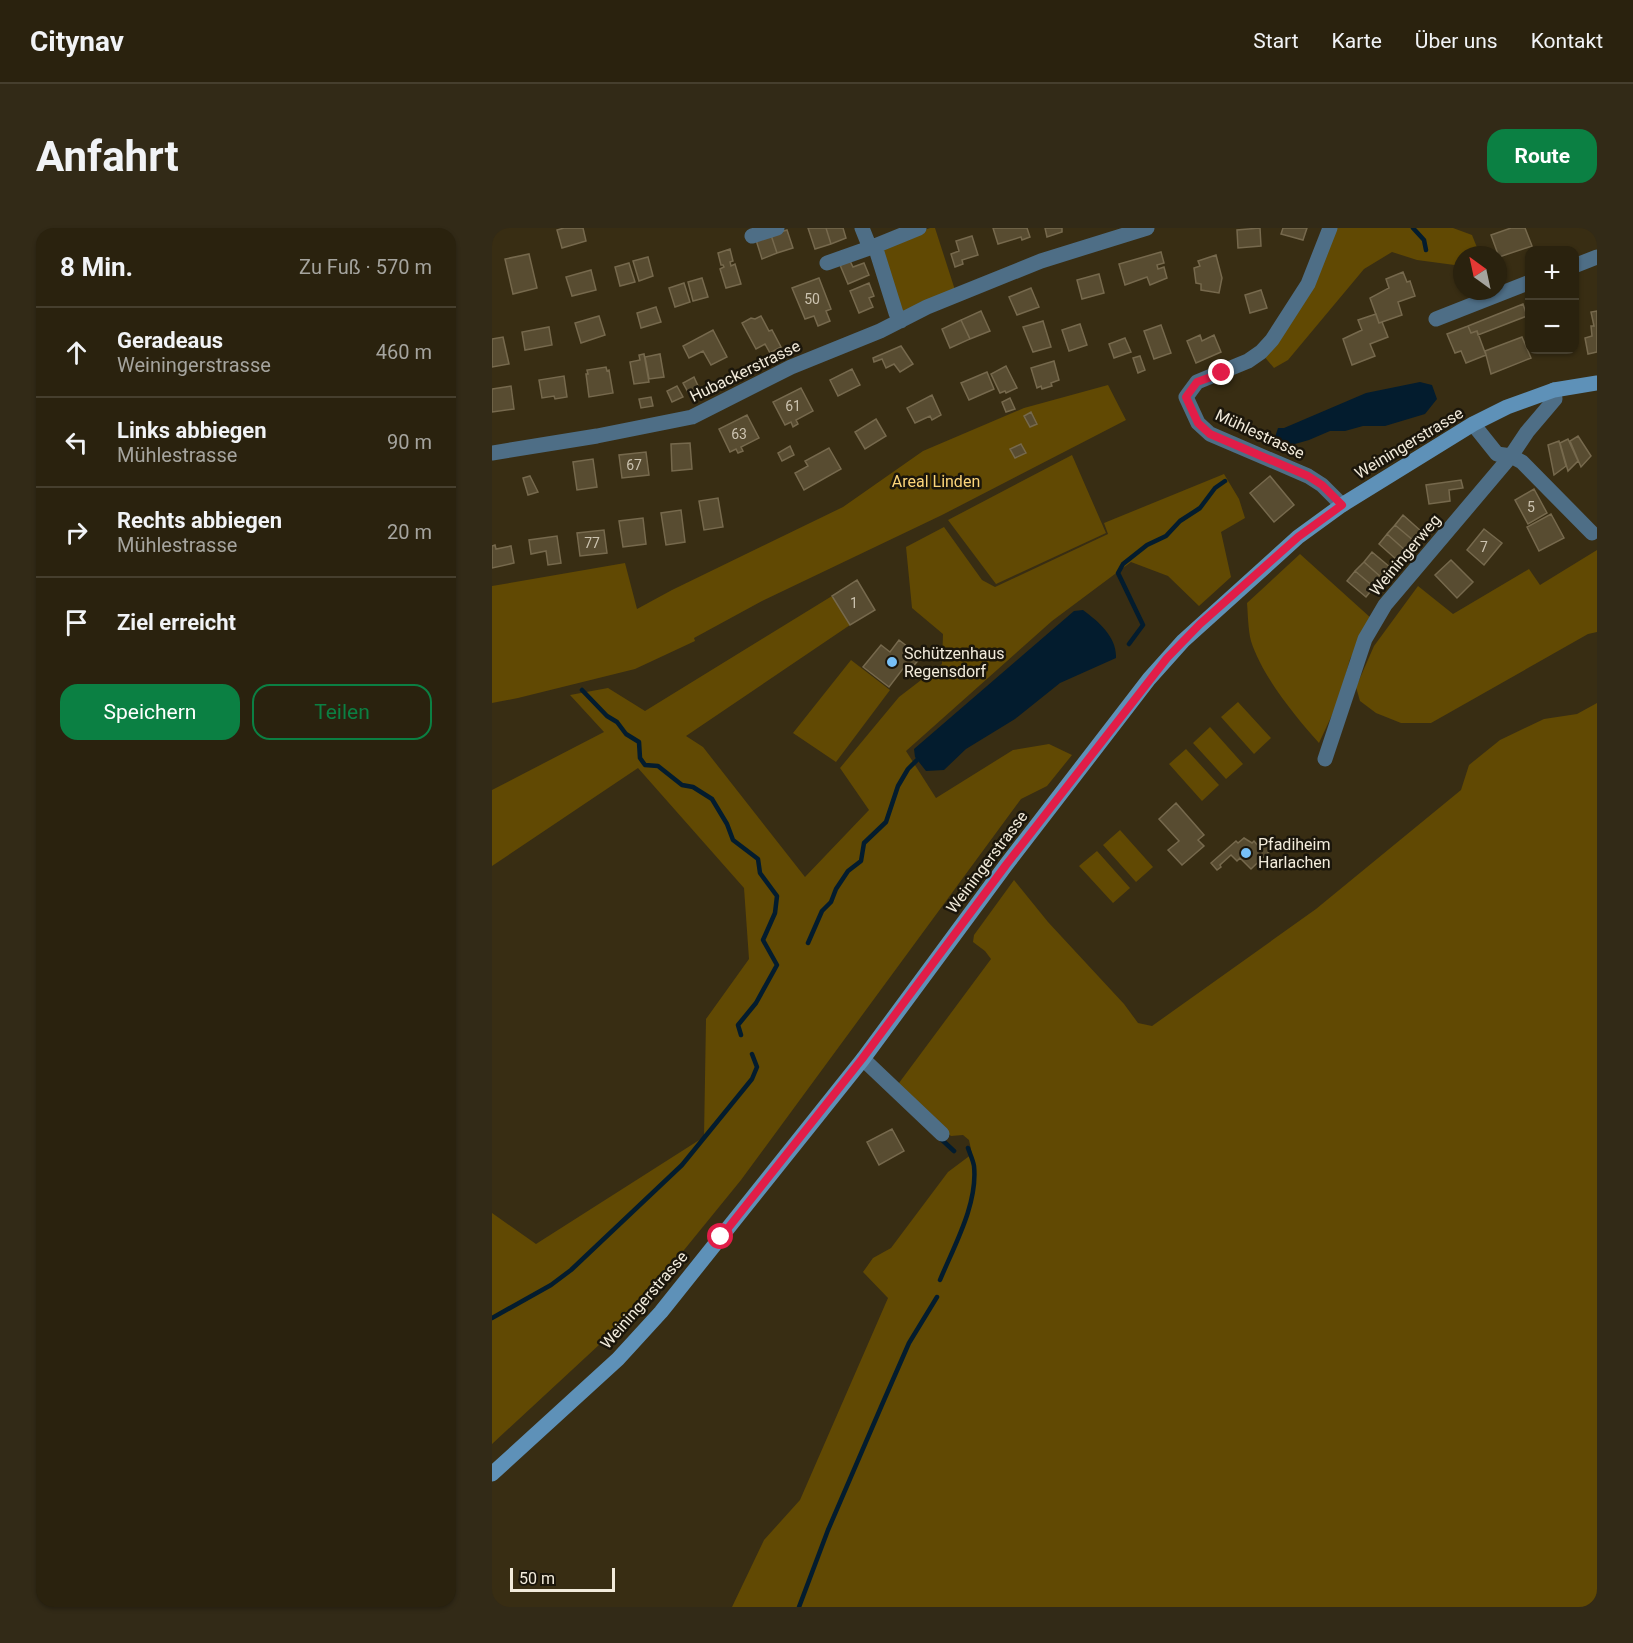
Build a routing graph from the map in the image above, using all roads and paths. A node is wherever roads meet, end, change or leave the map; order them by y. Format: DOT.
graph roads {
  1 [pos="777,228"];
  2 [pos="862,228"];
  3 [pos="919,228"];
  4 [pos="1147,228"];
  5 [pos="1330,228"];
  6 [pos="752,236"];
  7 [pos="872,247"];
  8 [pos="1597,257"];
  9 [pos="827,263"];
  10 [pos="1579,264"];
  11 [pos="1525,284"];
  12 [pos="1436,319"];
  13 [pos="901,321"];
  14 [pos="1597,383"];
  15 [pos="1554,390"];
  16 [pos="1473,424"];
  17 [pos="492,453"];
  18 [pos="1511,456"];
  19 [pos="1342,505"];
  20 [pos="1592,533"];
  21 [pos="1325,759"];
  22 [pos="862,1059"];
  23 [pos="942,1134"];
  24 [pos="492,1474"];
  1 -- 6 [label="street"];
  2 -- 7 [label="street"];
  3 -- 7 [label="street"];
  4 -- 13 [label="street, Hubackerstrasse"];
  5 -- 19 [label="street, Mühlestrasse"];
  7 -- 9 [label="street"];
  7 -- 13 [label="street"];
  8 -- 10 [label="street"];
  11 -- 12 [label="street"];
  13 -- 17 [label="street, Hubackerstrasse"];
  14 -- 15 [label="street, Weiningerstrasse"];
  15 -- 16 [label="street, Weiningerstrasse"];
  15 -- 18 [label="street, Weiningerweg"];
  16 -- 18 [label="street"];
  16 -- 19 [label="street, Weiningerstrasse"];
  18 -- 20 [label="street"];
  18 -- 21 [label="street, Weiningerweg"];
  19 -- 22 [label="street, Weiningerstrasse"];
  22 -- 23 [label="street"];
  22 -- 24 [label="street, Weiningerstrasse"];
}
